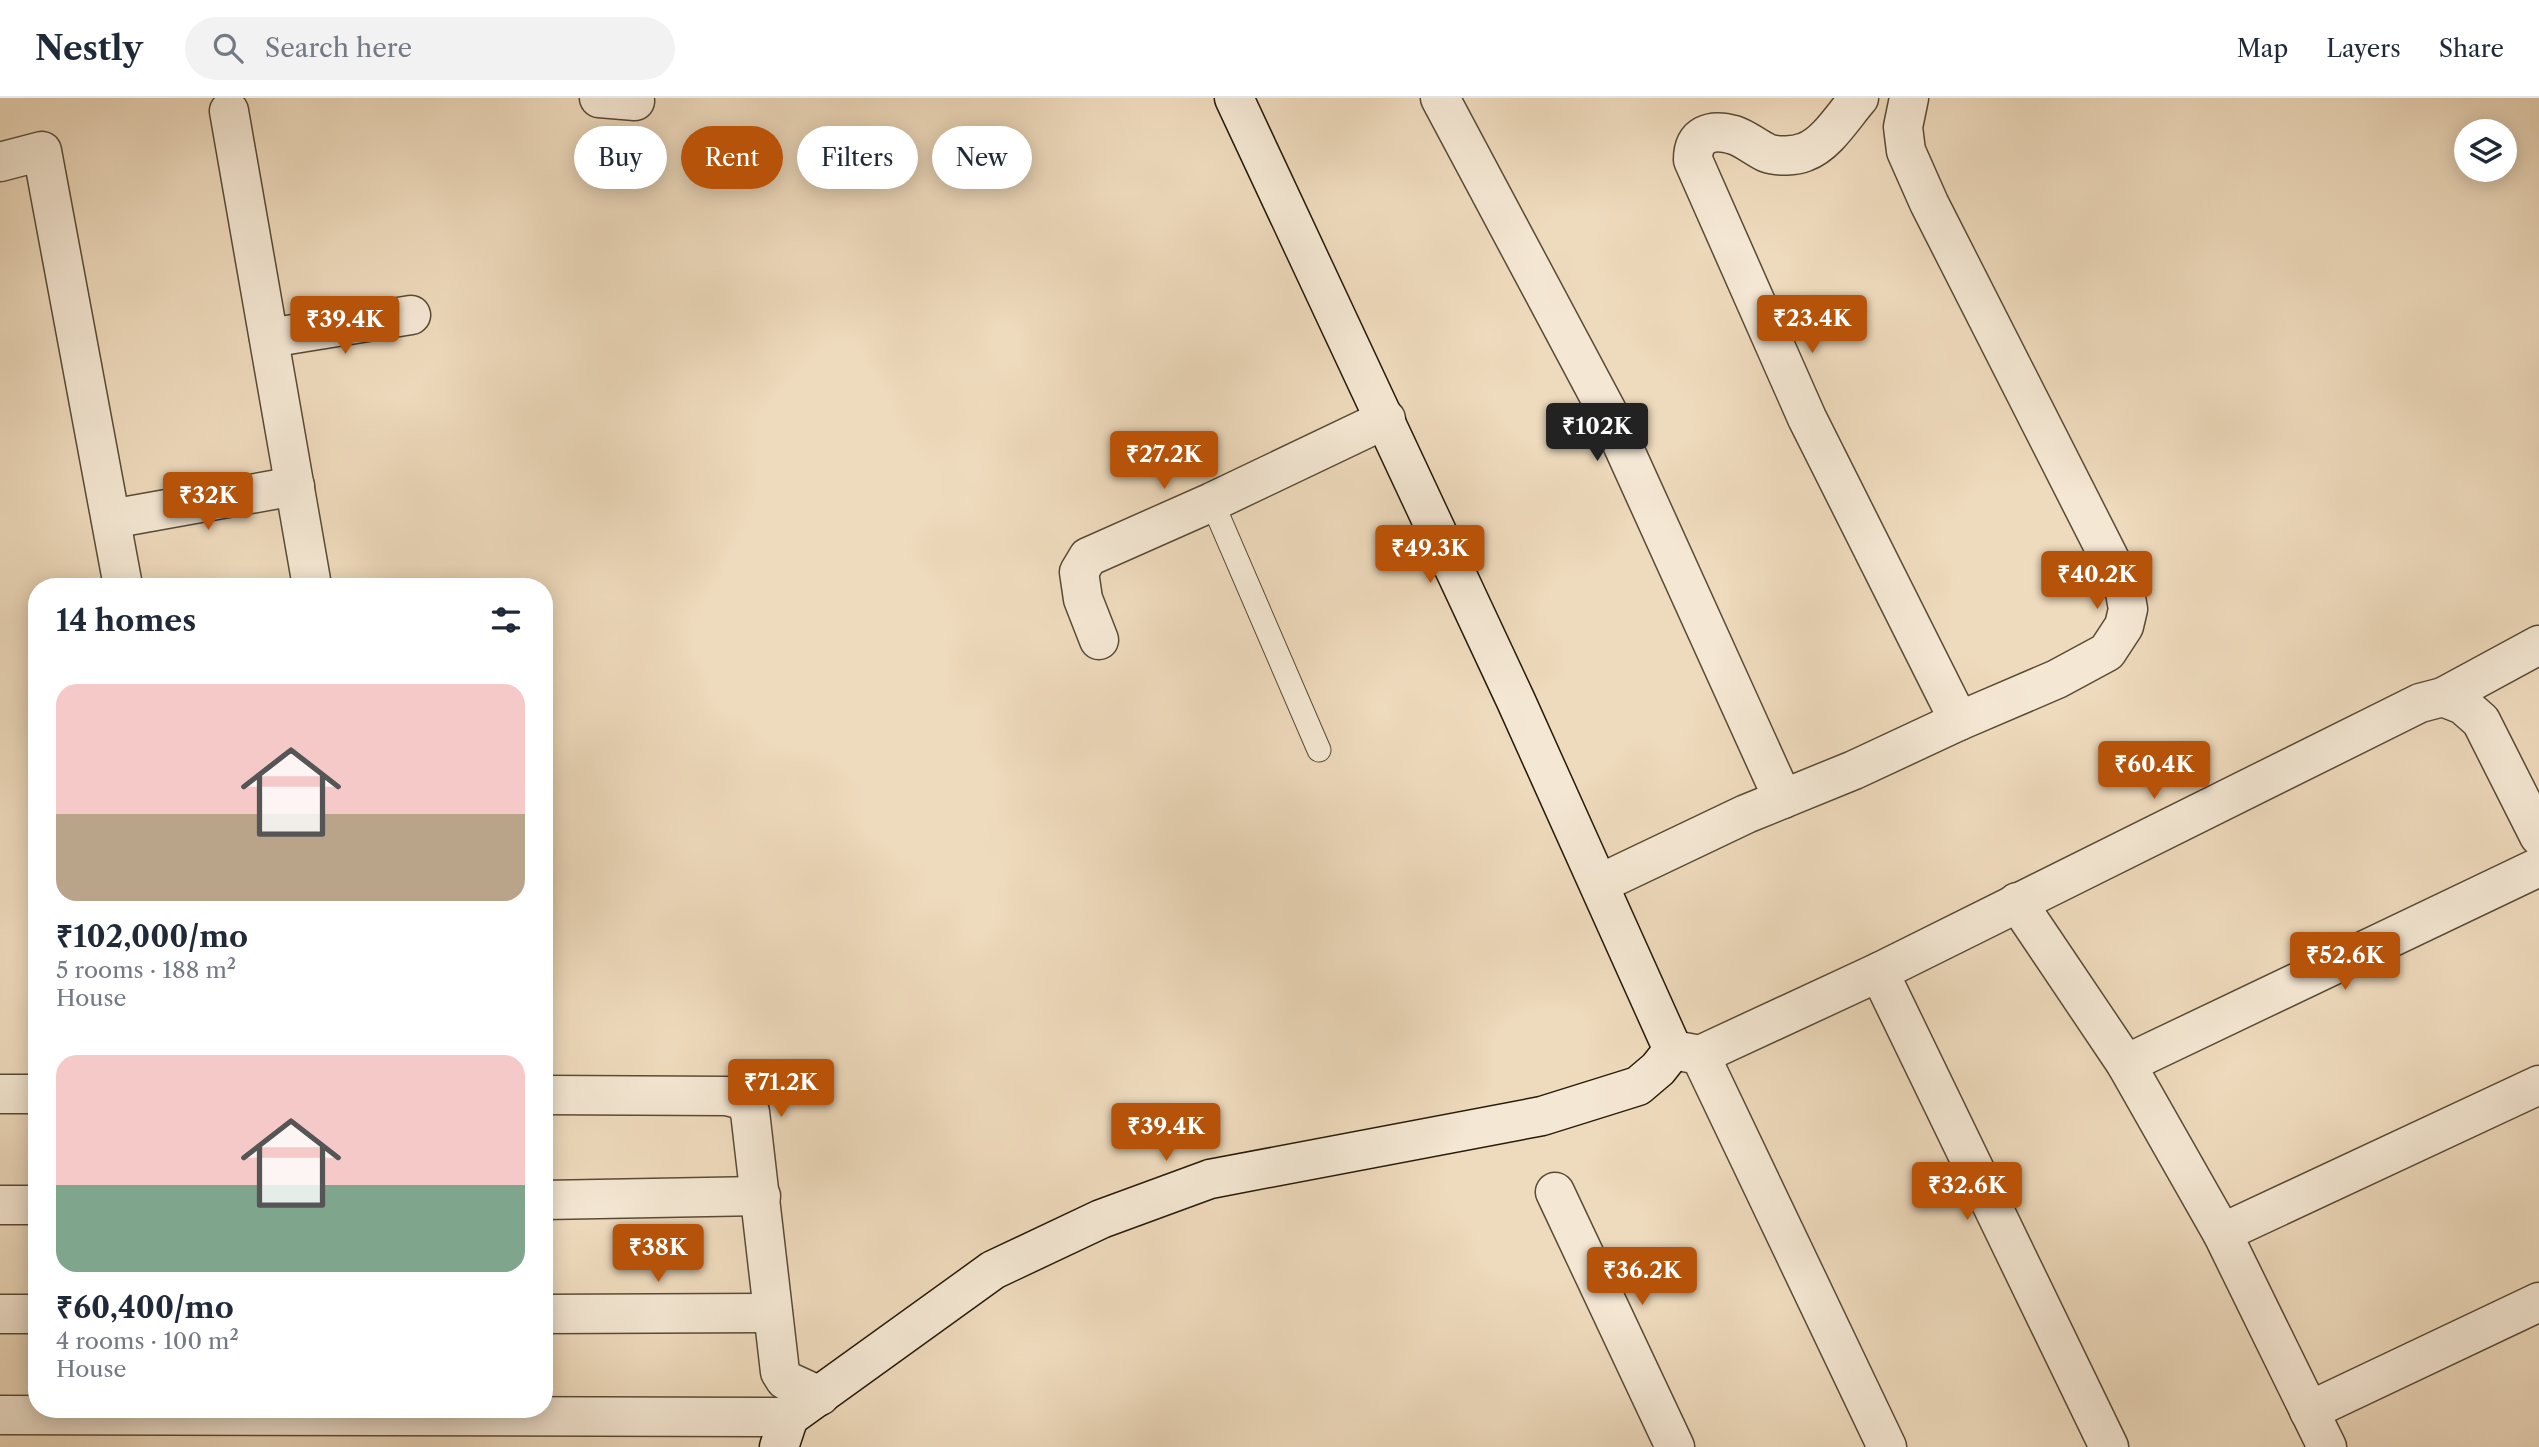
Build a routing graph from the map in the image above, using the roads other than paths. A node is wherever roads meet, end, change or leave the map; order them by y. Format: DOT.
graph roads {
  1 [pos="1234,98"];
  2 [pos="1440,98"];
  3 [pos="1859,98"];
  4 [pos="1909,98"];
  5 [pos="229,111"];
  6 [pos="0,163"];
  7 [pos="411,315"];
  8 [pos="269,338"];
  9 [pos="1385,419"];
  10 [pos="295,486"];
  11 [pos="1212,502"];
  12 [pos="111,519"];
  13 [pos="122,578"];
  14 [pos="311,578"];
  15 [pos="1100,640"];
  16 [pos="2539,645"];
  17 [pos="2443,697"];
  18 [pos="1959,721"];
  19 [pos="1319,750"];
  20 [pos="1783,799"];
  21 [pos="2539,836"];
  22 [pos="2539,867"];
  23 [pos="1599,884"];
  24 [pos="2017,902"];
  25 [pos="1879,972"];
  26 [pos="1686,1053"];
  27 [pos="2126,1064"];
  28 [pos="2539,1085"];
  29 [pos="0,1094"];
  30 [pos="28,1094"];
  31 [pos="553,1095"];
  32 [pos="1555,1192"];
  33 [pos="761,1196"];
  34 [pos="553,1200"];
  35 [pos="0,1205"];
  36 [pos="28,1205"];
  37 [pos="2222,1233"];
  38 [pos="2539,1302"];
  39 [pos="772,1313"];
  40 [pos="0,1314"];
  41 [pos="28,1314"];
  42 [pos="553,1314"];
  43 [pos="2309,1411"];
  44 [pos="0,1415"];
  45 [pos="28,1416"];
  46 [pos="61,1418"];
  47 [pos="796,1420"];
  48 [pos="182,1424"];
  49 [pos="1675,1447"];
  50 [pos="1887,1447"];
  51 [pos="2109,1447"];
  52 [pos="2327,1447"];
  1 -- 9 [label="street"];
  2 -- 20 [label="street"];
  3 -- 18 [label="street"];
  4 -- 18 [label="street"];
  5 -- 8 [label="street"];
  6 -- 12 [label="street"];
  7 -- 8 [label="street"];
  8 -- 10 [label="street"];
  9 -- 11 [label="street"];
  9 -- 23 [label="street"];
  10 -- 12 [label="street"];
  10 -- 14 [label="street"];
  11 -- 15 [label="street"];
  11 -- 19 [label="lane"];
  12 -- 13 [label="street"];
  16 -- 17 [label="street"];
  17 -- 21 [label="street"];
  17 -- 24 [label="street"];
  18 -- 20 [label="street"];
  20 -- 23 [label="street"];
  22 -- 27 [label="street"];
  23 -- 26 [label="street"];
  24 -- 25 [label="street"];
  24 -- 27 [label="street"];
  25 -- 26 [label="street"];
  25 -- 51 [label="street"];
  26 -- 47 [label="street"];
  26 -- 50 [label="street"];
  27 -- 37 [label="street"];
  28 -- 37 [label="street"];
  29 -- 30 [label="street"];
  31 -- 33 [label="street"];
  32 -- 49 [label="street"];
  33 -- 34 [label="street"];
  33 -- 39 [label="street"];
  35 -- 36 [label="street"];
  37 -- 43 [label="street"];
  38 -- 43 [label="street"];
  39 -- 42 [label="street"];
  39 -- 47 [label="street"];
  40 -- 41 [label="street"];
  43 -- 52 [label="street"];
  44 -- 45 [label="street"];
  46 -- 48 [label="street"];
  47 -- 48 [label="street"];
}
